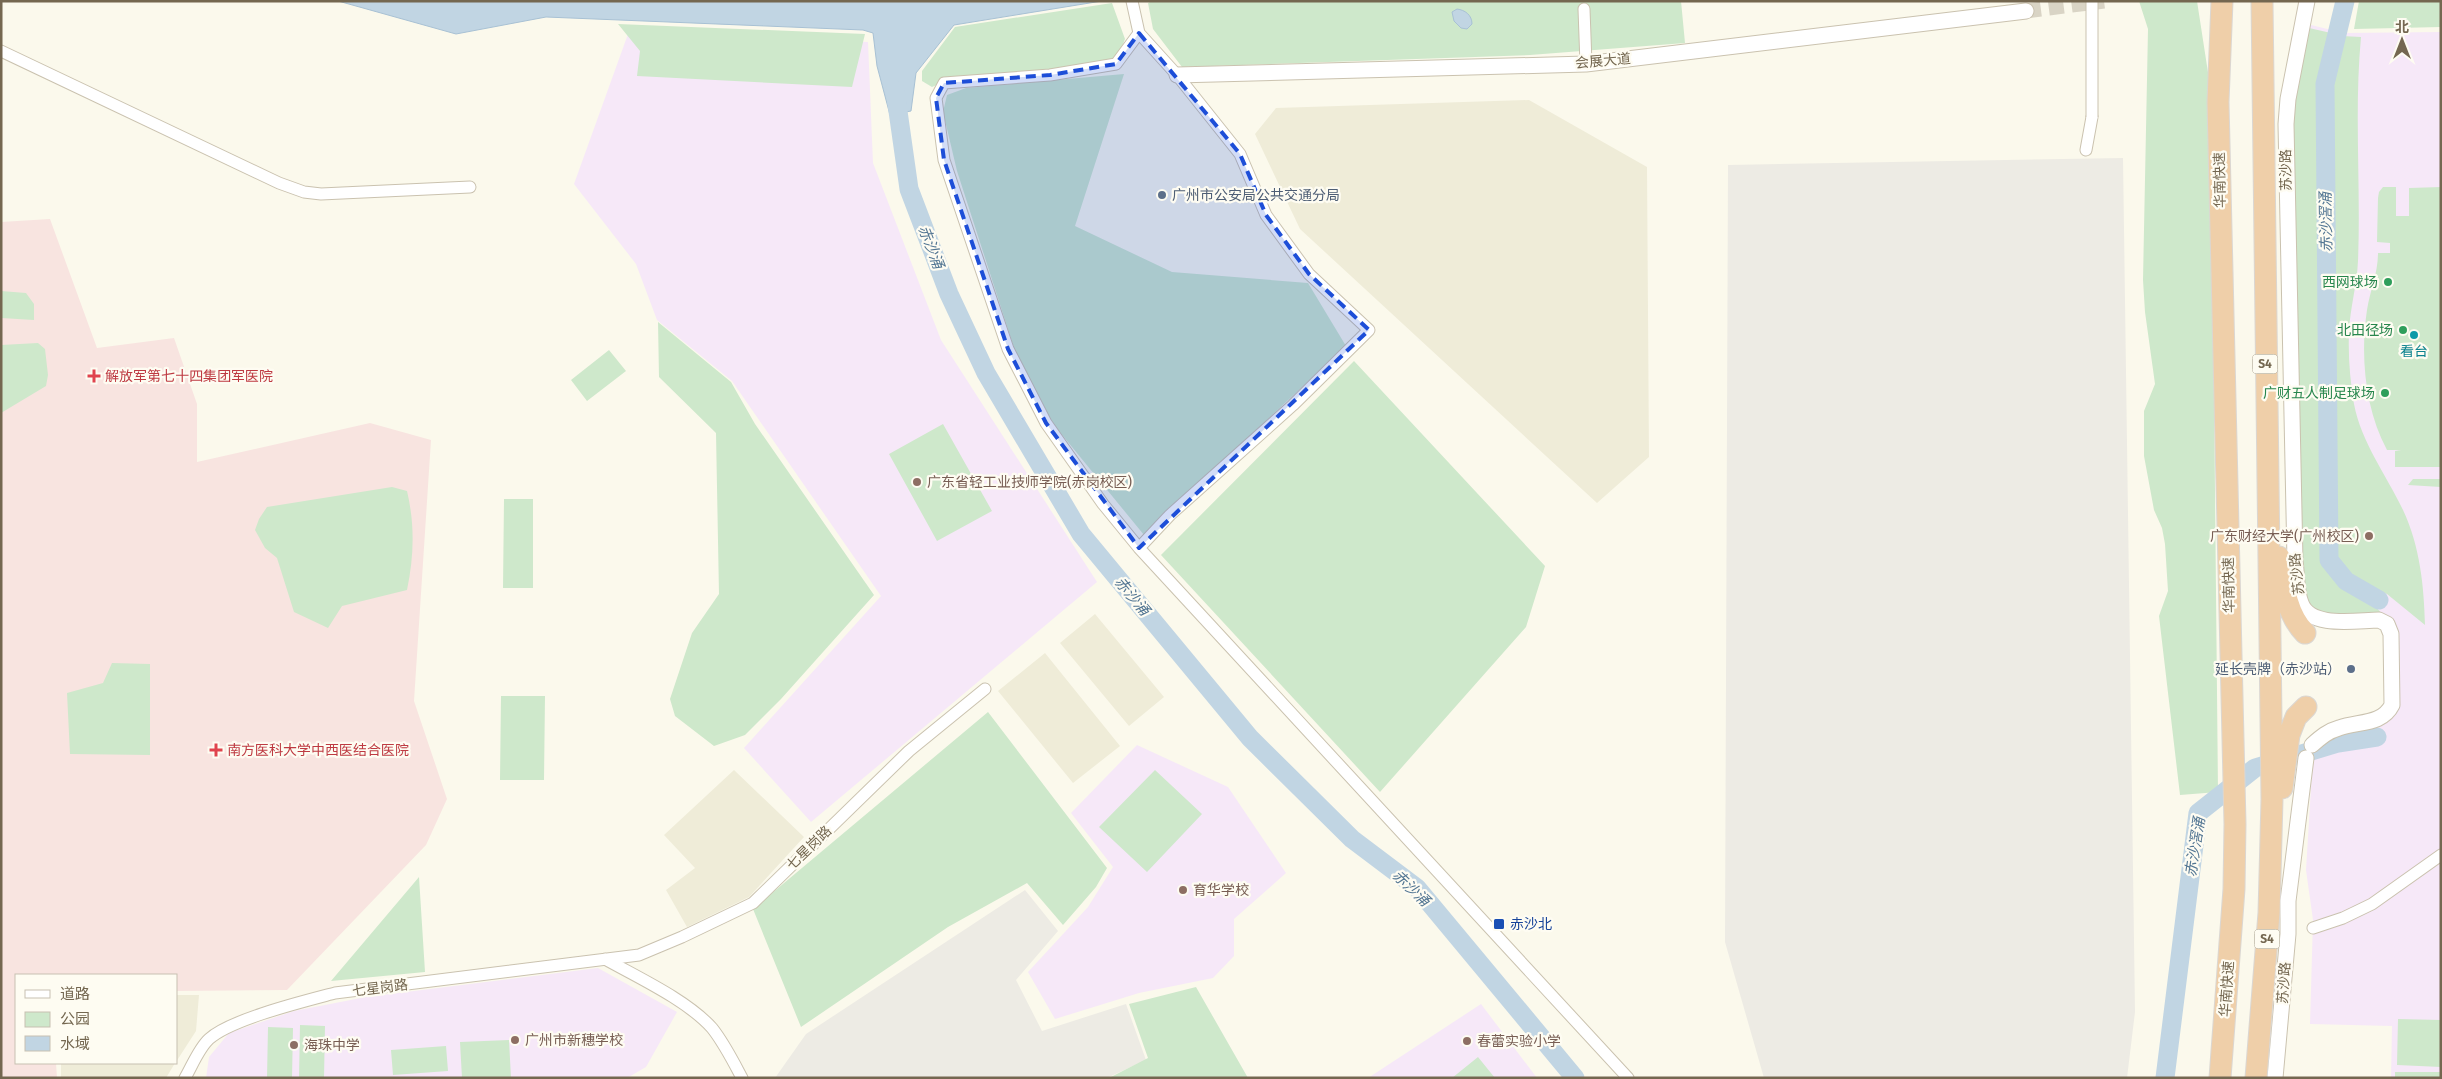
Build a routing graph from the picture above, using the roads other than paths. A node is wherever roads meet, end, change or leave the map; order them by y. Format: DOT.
graph roads {
  1 [pos="1132,1"];
  2 [pos="2092,1"];
  3 [pos="2222,1"];
  4 [pos="2262,1"];
  5 [pos="2307,1"];
  6 [pos="1584,9"];
  7 [pos="2026,11"];
  8 [pos="1139,33"];
  9 [pos="1,51"];
  10 [pos="1586,64"];
  11 [pos="1177,75"];
  12 [pos="2086,150"];
  13 [pos="470,187"];
  14 [pos="2267,483"];
  15 [pos="1139,548"];
  16 [pos="2305,633"];
  17 [pos="985,689"];
  18 [pos="2301,712"];
  19 [pos="2276,798"];
  20 [pos="2441,855"];
  21 [pos="2313,928"];
  22 [pos="605,959"];
  23 [pos="185,1078"];
  24 [pos="742,1078"];
  25 [pos="1628,1078"];
  26 [pos="2220,1078"];
  27 [pos="2256,1078"];
  28 [pos="2275,1078"];
  1 -- 8 [label="street"];
  2 -- 12 [label="street, bridge"];
  3 -- 26 [label="highway, 华南快速"];
  4 -- 14 [label="highway, S4"];
  5 -- 28 [label="street, 苏沙路"];
  6 -- 10 [label="street"];
  7 -- 10 [label="street, 会展大道"];
  8 -- 11 [label="street"];
  8 -- 15 [label="street"];
  9 -- 13 [label="street"];
  10 -- 11 [label="street, 会展大道"];
  11 -- 15 [label="street"];
  14 -- 16 [label="highway"];
  14 -- 19 [label="highway, S4"];
  15 -- 25 [label="street"];
  17 -- 22 [label="street, 七星岗路"];
  18 -- 19 [label="highway"];
  19 -- 27 [label="highway, S4"];
  20 -- 21 [label="street"];
  22 -- 23 [label="street, 七星岗路"];
  22 -- 24 [label="street"];
}
